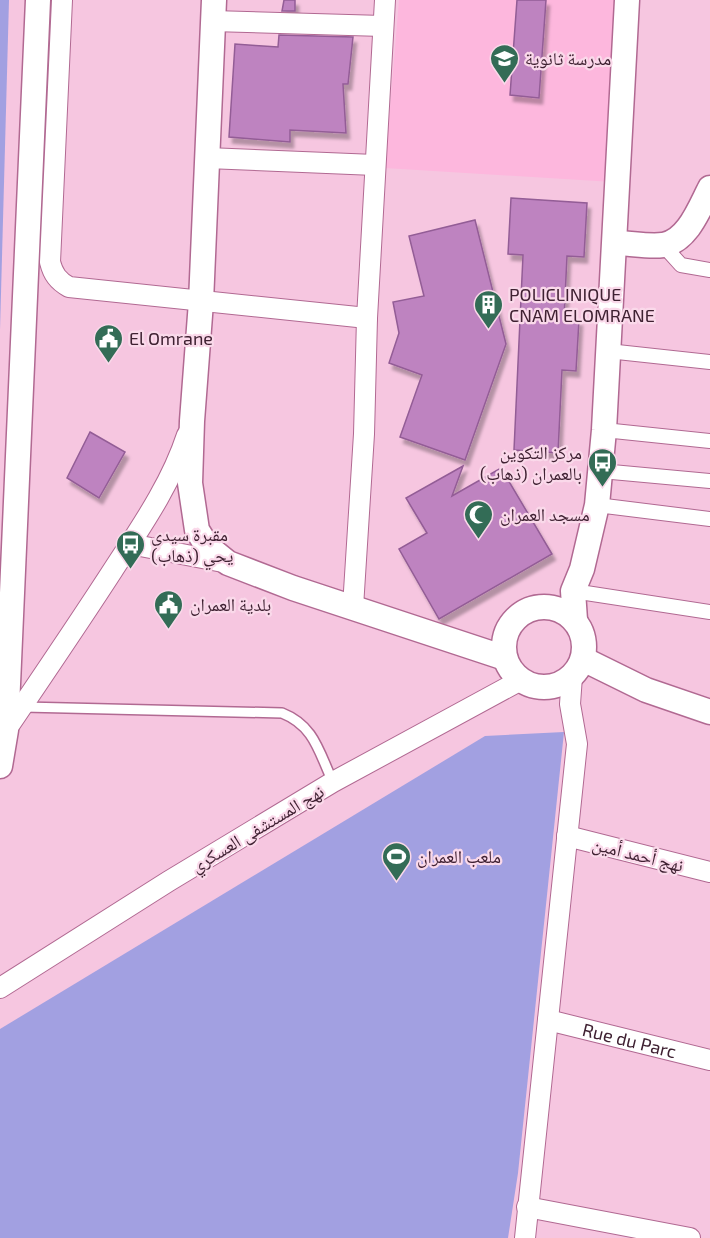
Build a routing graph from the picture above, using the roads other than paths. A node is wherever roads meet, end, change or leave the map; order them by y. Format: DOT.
graph roads {
  1 [pos="38,0"];
  2 [pos="62,0"];
  3 [pos="385,0"];
  4 [pos="627,0"];
  5 [pos="213,10"];
  6 [pos="383,26"];
  7 [pos="207,158"];
  8 [pos="375,165"];
  9 [pos="710,188"];
  10 [pos="615,243"];
  11 [pos="663,245"];
  12 [pos="710,270"];
  13 [pos="201,302"];
  14 [pos="367,318"];
  15 [pos="608,351"];
  16 [pos="710,362"];
  17 [pos="192,421"];
  18 [pos="604,430"];
  19 [pos="710,441"];
  20 [pos="601,471"];
  21 [pos="710,481"];
  22 [pos="597,505"];
  23 [pos="710,519"];
  24 [pos="130,544"];
  25 [pos="228,563"];
  26 [pos="573,591"];
  27 [pos="353,607"];
  28 [pos="710,612"];
  29 [pos="575,620"];
  30 [pos="505,658"];
  31 [pos="577,668"];
  32 [pos="521,680"];
  33 [pos="21,707"];
  34 [pos="710,712"];
  35 [pos="6,730"];
  36 [pos="0,766"];
  37 [pos="333,782"];
  38 [pos="567,836"];
  39 [pos="710,872"];
  40 [pos="0,988"];
  41 [pos="548,1020"];
  42 [pos="710,1060"];
  43 [pos="527,1208"];
  44 [pos="525,1238"];
  45 [pos="690,1238"];
  1 -- 35 [label="street"];
  2 -- 13 [label="street"];
  3 -- 6 [label="street"];
  4 -- 10 [label="street"];
  5 -- 6 [label="street"];
  5 -- 7 [label="street"];
  6 -- 8 [label="street"];
  7 -- 8 [label="street"];
  7 -- 13 [label="street"];
  8 -- 14 [label="street"];
  9 -- 11 [label="street"];
  10 -- 11 [label="street"];
  10 -- 15 [label="street"];
  11 -- 12 [label="street"];
  13 -- 14 [label="street"];
  13 -- 17 [label="street"];
  14 -- 27 [label="street"];
  15 -- 16 [label="street"];
  15 -- 18 [label="street"];
  17 -- 24 [label="street"];
  17 -- 25 [label="street"];
  18 -- 19 [label="street"];
  18 -- 20 [label="street"];
  20 -- 21 [label="street"];
  20 -- 22 [label="street"];
  22 -- 23 [label="street"];
  22 -- 26 [label="street"];
  24 -- 25 [label="street"];
  24 -- 33 [label="street"];
  25 -- 27 [label="street"];
  26 -- 28 [label="street"];
  26 -- 29 [label="street"];
  27 -- 30 [label="street"];
  29 -- 30 [label="street"];
  29 -- 31 [label="street"];
  30 -- 32 [label="street"];
  31 -- 32 [label="street"];
  31 -- 34 [label="street"];
  31 -- 38 [label="street"];
  32 -- 37 [label="street, نهج المستشفى العسكري"];
  33 -- 35 [label="street"];
  33 -- 37 [label="lane"];
  35 -- 36 [label="street"];
  37 -- 40 [label="street, نهج المستشفى العسكري"];
  38 -- 39 [label="street, نهج أحمد أمين"];
  38 -- 41 [label="street"];
  41 -- 42 [label="street, Rue du Parc"];
  41 -- 43 [label="street"];
  43 -- 44 [label="street"];
  43 -- 45 [label="street"];
}
